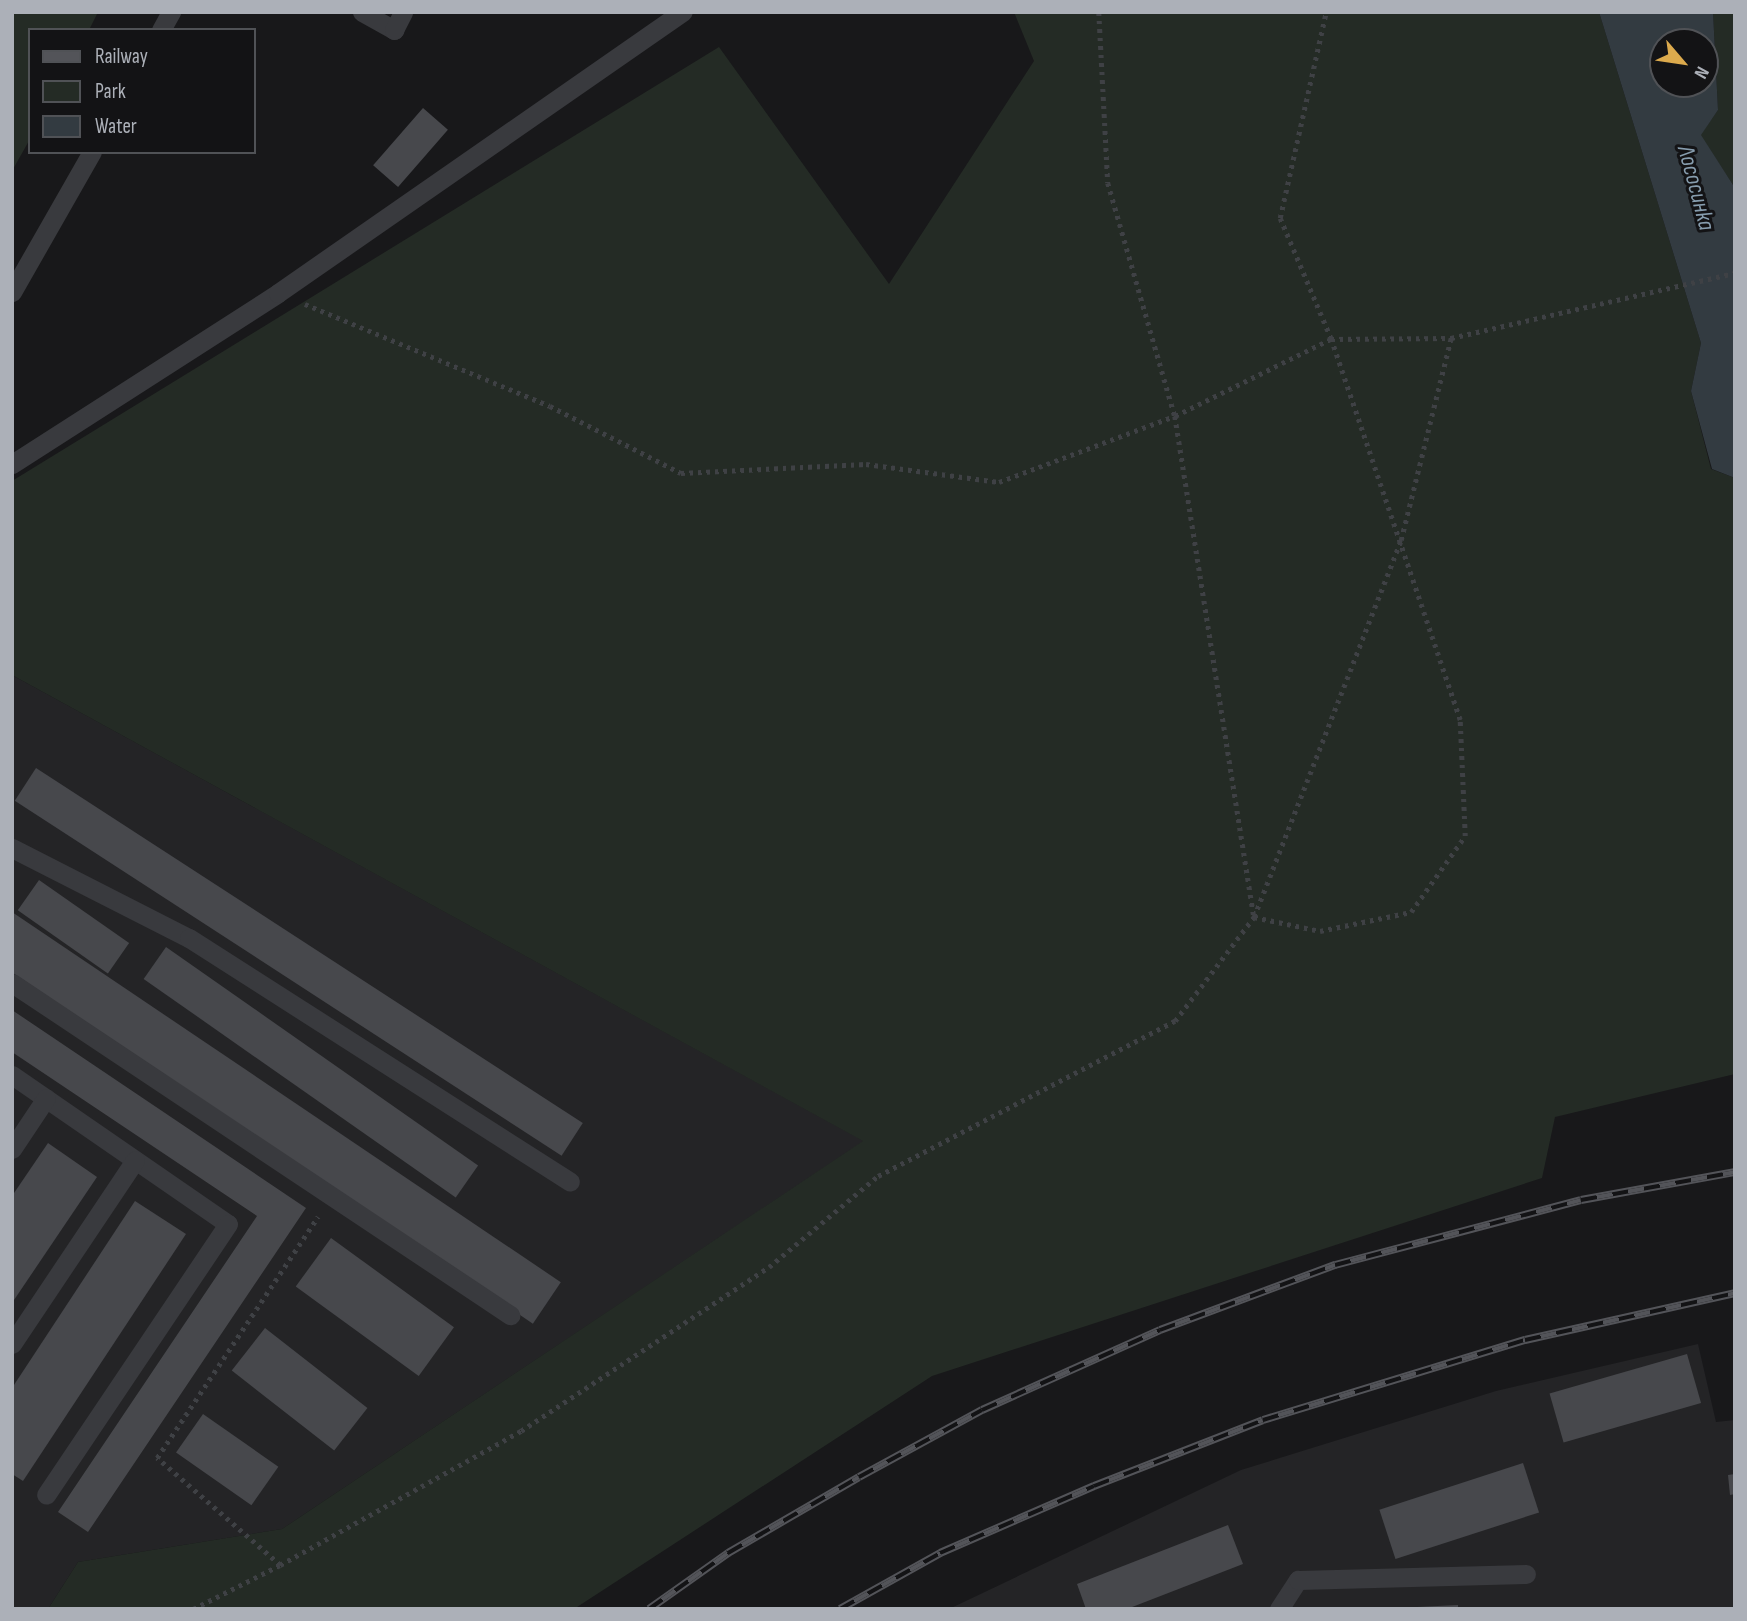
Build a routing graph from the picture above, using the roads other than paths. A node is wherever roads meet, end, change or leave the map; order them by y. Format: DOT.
graph roads {
  1 [pos="171,12"];
  2 [pos="362,12"];
  3 [pos="403,12"];
  4 [pos="683,12"];
  5 [pos="163,28"];
  6 [pos="91,154"];
  7 [pos="12,292"];
  8 [pos="12,464"];
  9 [pos="12,848"];
  10 [pos="12,983"];
  11 [pos="12,1075"];
  12 [pos="46,1098"];
  13 [pos="12,1149"];
  14 [pos="135,1160"];
  15 [pos="570,1182"];
  16 [pos="510,1315"];
  17 [pos="12,1344"];
  18 [pos="46,1495"];
  19 [pos="1526,1574"];
  20 [pos="1279,1609"];
  1 -- 5 [label="lane"];
  2 -- 3 [label="lane"];
  4 -- 8 [label="lane"];
  6 -- 7 [label="lane"];
  9 -- 15 [label="lane"];
  10 -- 16 [label="lane"];
  11 -- 12 [label="lane"];
  12 -- 13 [label="lane"];
  12 -- 14 [label="lane"];
  14 -- 17 [label="lane"];
  14 -- 18 [label="lane"];
  19 -- 20 [label="lane"];
}
